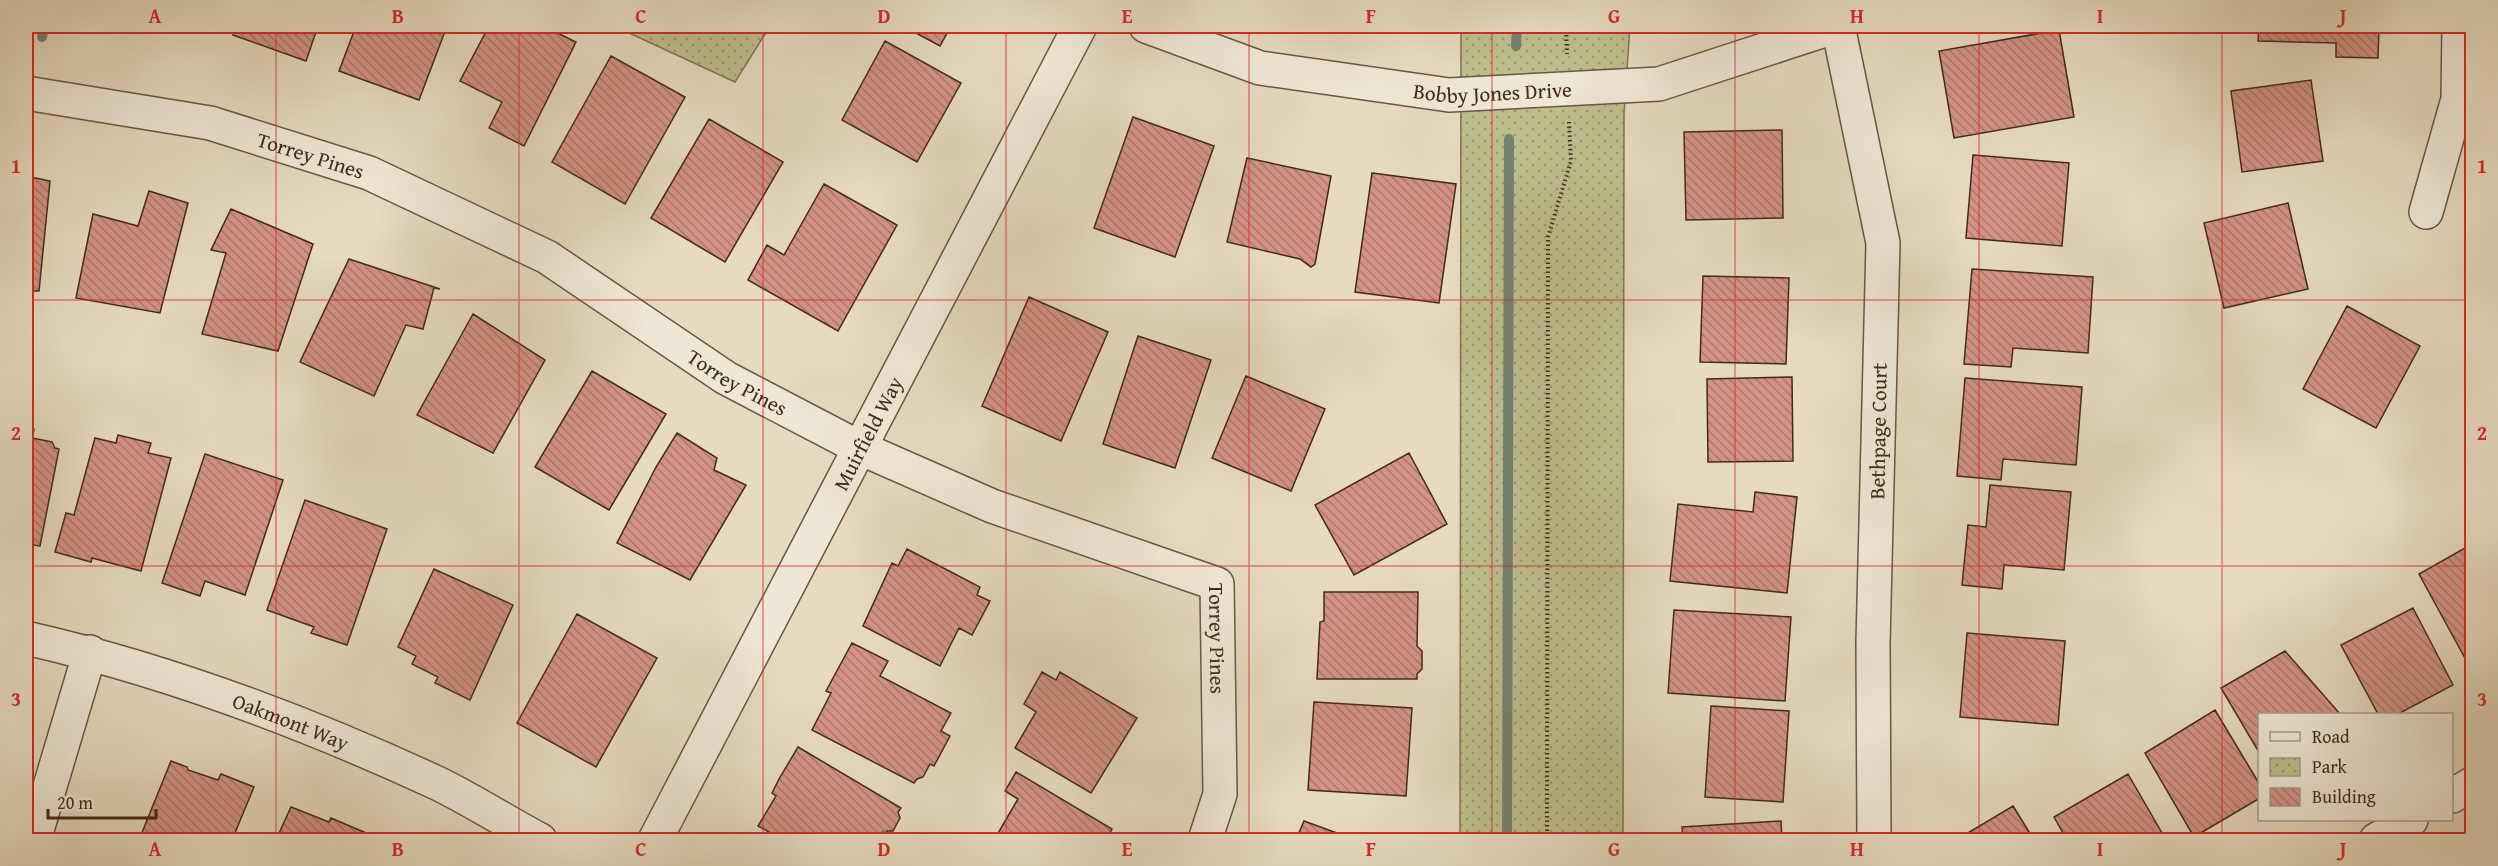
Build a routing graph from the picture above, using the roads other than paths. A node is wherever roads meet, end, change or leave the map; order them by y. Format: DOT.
graph roads {
  1 [pos="1080,26"];
  2 [pos="1146,26"];
  3 [pos="1837,26"];
  4 [pos="2459,26"];
  5 [pos="26,93"];
  6 [pos="2426,212"];
  7 [pos="860,448"];
  8 [pos="26,638"];
  9 [pos="90,652"];
  10 [pos="2472,784"];
  11 [pos="2453,795"];
  12 [pos="34,840"];
  13 [pos="540,840"];
  14 [pos="655,840"];
  15 [pos="1205,840"];
  16 [pos="1874,840"];
  1 -- 7 [label="street, Muirfield Way"];
  2 -- 3 [label="street, Bobby Jones Drive"];
  3 -- 16 [label="street, Bethpage Court"];
  4 -- 6 [label="street"];
  5 -- 7 [label="street, Torrey Pines"];
  7 -- 14 [label="street, Muirfield Way"];
  7 -- 15 [label="street, Torrey Pines"];
  8 -- 9 [label="street, Oakmont Way"];
  9 -- 12 [label="street"];
  9 -- 13 [label="street, Oakmont Way"];
  10 -- 11 [label="street"];
}
